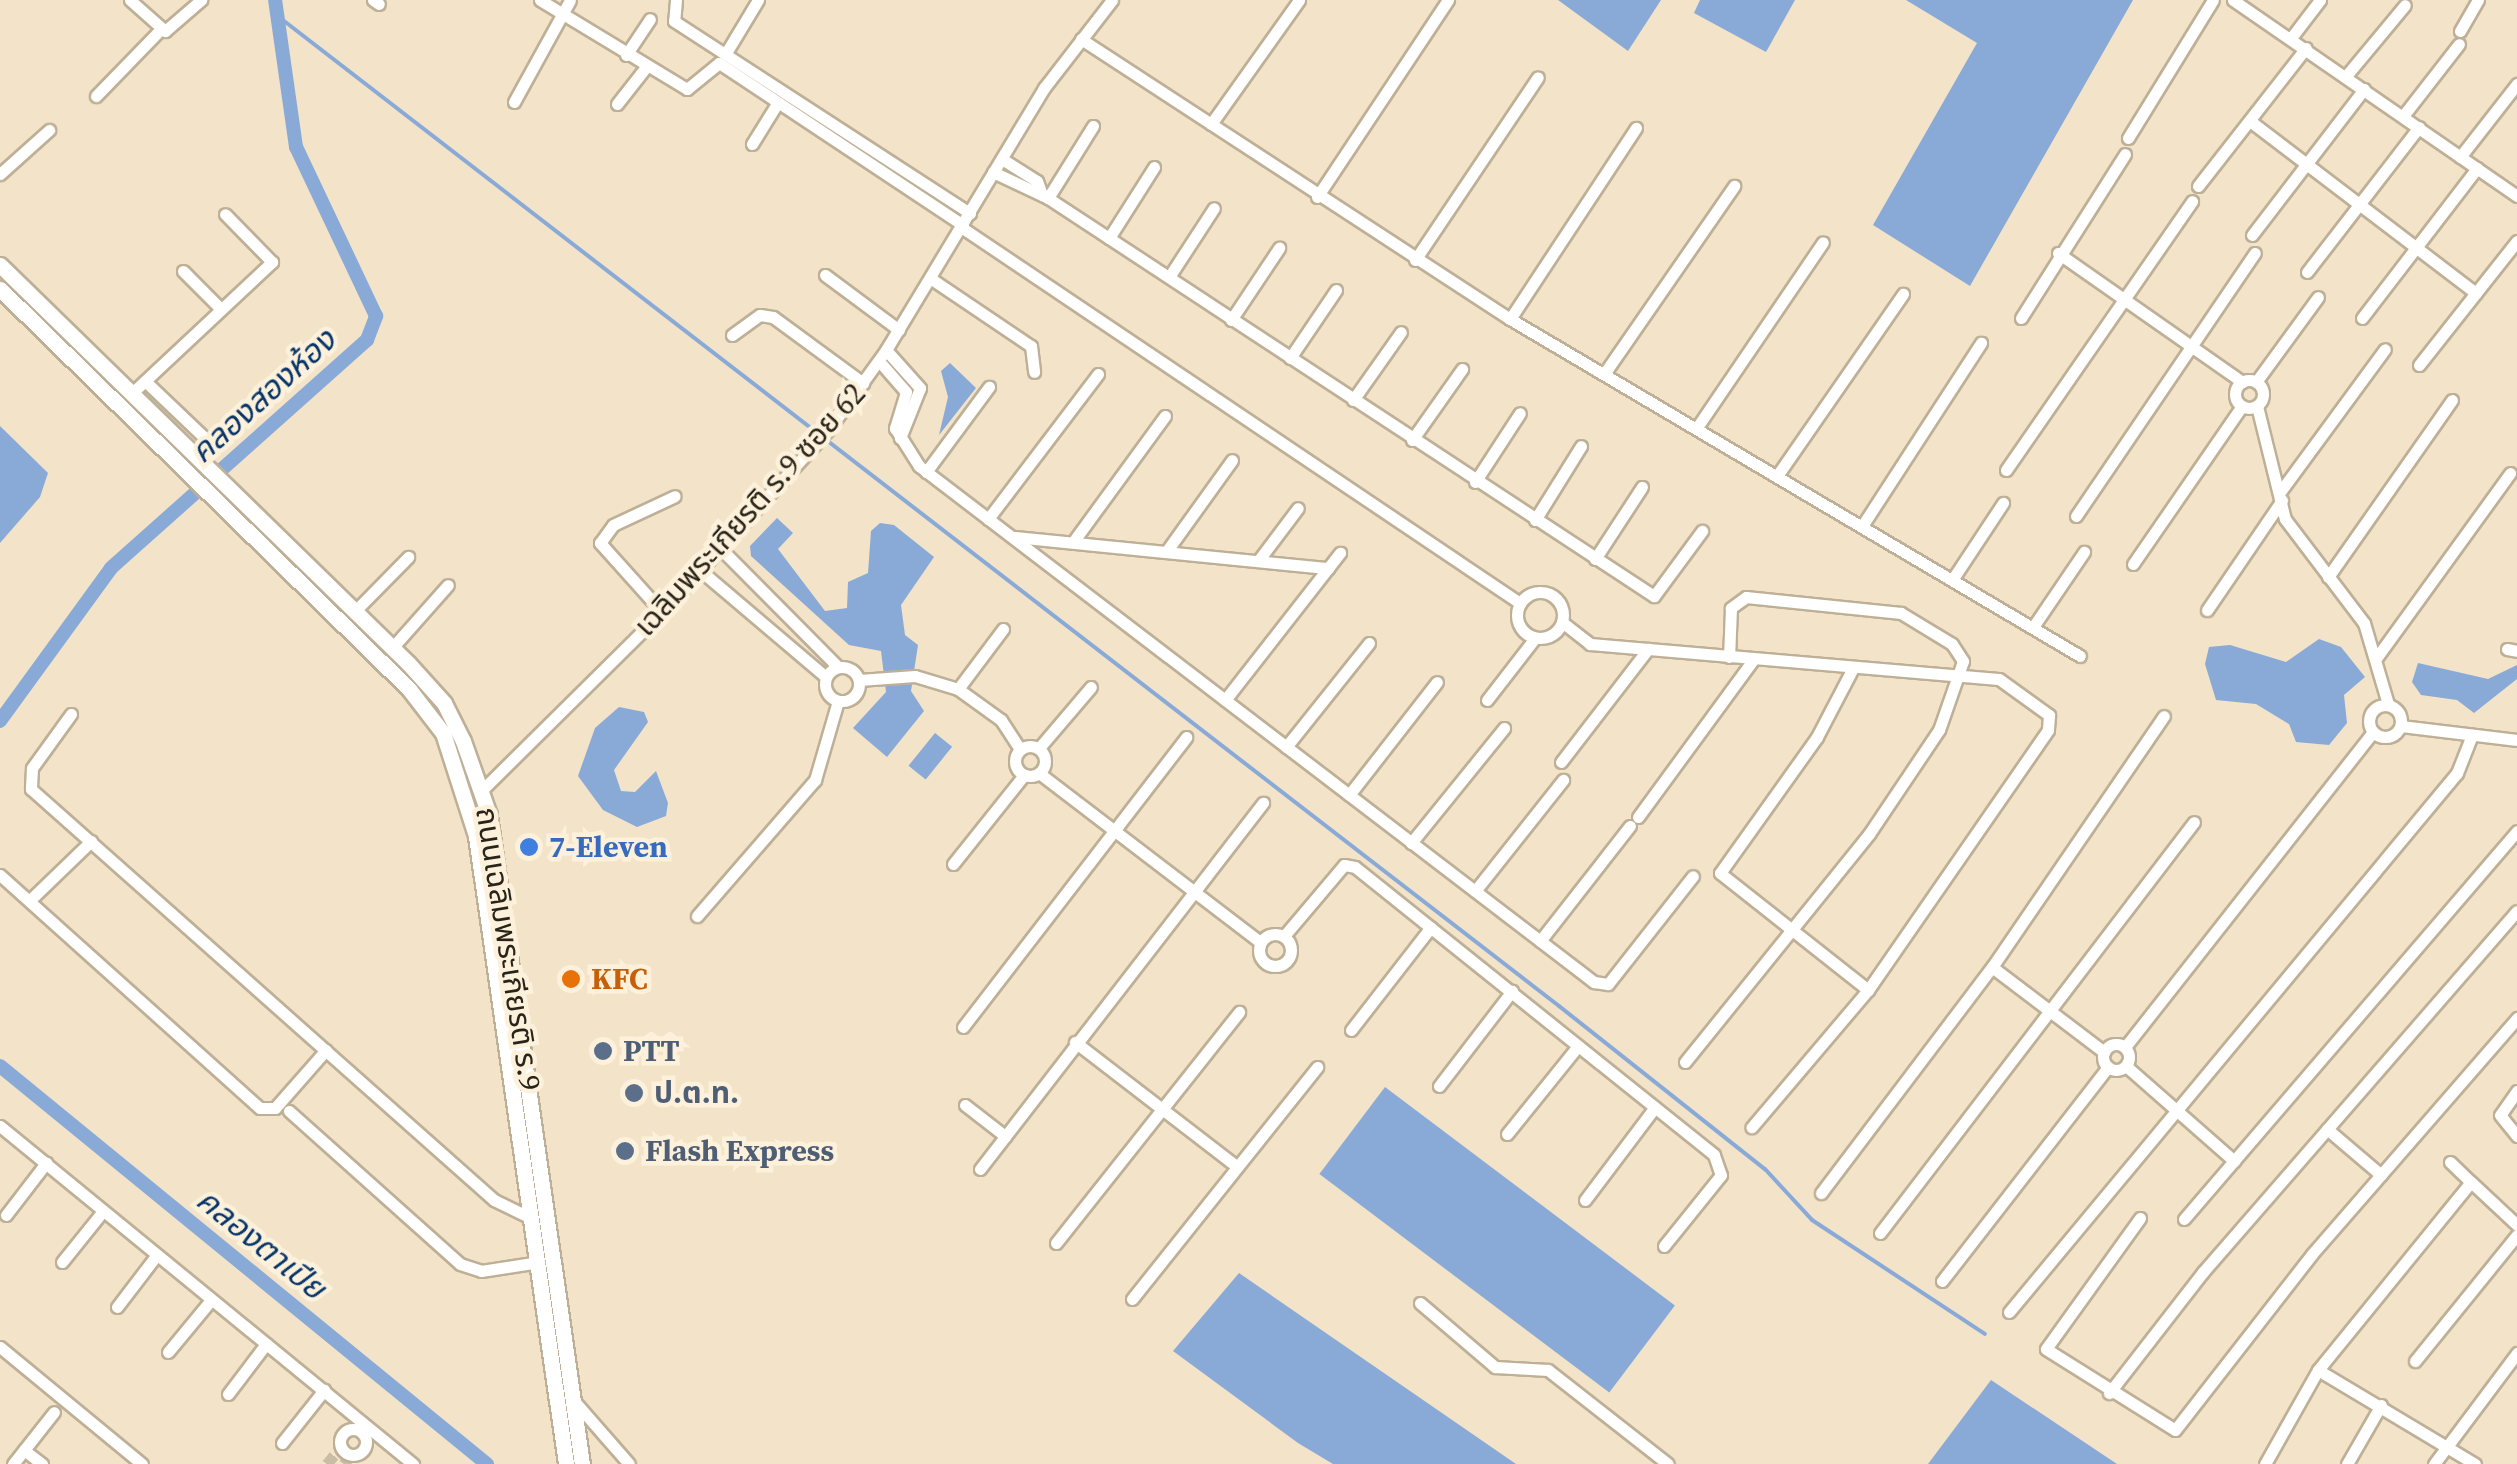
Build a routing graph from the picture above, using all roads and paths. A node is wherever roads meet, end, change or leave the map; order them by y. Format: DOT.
graph roads {
  1 [pos="130,0"];
  2 [pos="201,0"];
  3 [pos="540,0"];
  4 [pos="570,0"];
  5 [pos="676,0"];
  6 [pos="758,0"];
  7 [pos="1112,0"];
  8 [pos="1300,0"];
  9 [pos="1448,0"];
  10 [pos="2212,0"];
  11 [pos="2232,0"];
  12 [pos="2320,0"];
  13 [pos="2478,0"];
  14 [pos="2405,5"];
  15 [pos="562,14"];
  16 [pos="650,18"];
  17 [pos="166,30"];
  18 [pos="2291,38"];
  19 [pos="1081,39"];
  20 [pos="2306,48"];
  21 [pos="726,53"];
  22 [pos="626,55"];
  23 [pos="646,67"];
  24 [pos="2346,76"];
  25 [pos="1538,77"];
  26 [pos="2517,84"];
  27 [pos="2364,89"];
  28 [pos="96,96"];
  29 [pos="514,102"];
  30 [pos="778,102"];
  31 [pos="617,104"];
  32 [pos="2403,116"];
  33 [pos="2250,121"];
  34 [pos="1211,124"];
  35 [pos="1093,126"];
  36 [pos="2419,127"];
  37 [pos="1636,128"];
  38 [pos="49,130"];
  39 [pos="2128,138"];
  40 [pos="752,144"];
  41 [pos="2125,154"];
  42 [pos="2460,156"];
  43 [pos="1002,159"];
  44 [pos="2307,165"];
  45 [pos="1154,167"];
  46 [pos="2478,168"];
  47 [pos="994,172"];
  48 [pos="0,174"];
  49 [pos="1734,186"];
  50 [pos="2198,186"];
  51 [pos="1045,196"];
  52 [pos="2517,196"];
  53 [pos="1317,197"];
  54 [pos="2192,200"];
  55 [pos="2358,206"];
  56 [pos="1214,208"];
  57 [pos="224,214"];
  58 [pos="965,222"];
  59 [pos="2252,236"];
  60 [pos="1109,238"];
  61 [pos="2517,241"];
  62 [pos="1823,242"];
  63 [pos="1280,248"];
  64 [pos="2416,248"];
  65 [pos="2058,253"];
  66 [pos="2255,253"];
  67 [pos="1415,260"];
  68 [pos="0,264"];
  69 [pos="183,271"];
  70 [pos="2306,272"];
  71 [pos="824,274"];
  72 [pos="1169,277"];
  73 [pos="930,278"];
  74 [pos="0,289"];
  75 [pos="1336,290"];
  76 [pos="1903,294"];
  77 [pos="2476,294"];
  78 [pos="2127,296"];
  79 [pos="2318,297"];
  80 [pos="220,308"];
  81 [pos="2021,318"];
  82 [pos="2362,318"];
  83 [pos="1510,319"];
  84 [pos="1230,320"];
  85 [pos="898,330"];
  86 [pos="1401,332"];
  87 [pos="732,335"];
  88 [pos="2189,341"];
  89 [pos="1981,342"];
  90 [pos="2386,349"];
  91 [pos="883,355"];
  92 [pos="1290,358"];
  93 [pos="2420,364"];
  94 [pos="1462,369"];
  95 [pos="1034,372"];
  96 [pos="1098,374"];
  97 [pos="1604,374"];
  98 [pos="2242,382"];
  99 [pos="2256,382"];
  100 [pos="863,383"];
  101 [pos="139,387"];
  102 [pos="989,387"];
  103 [pos="1353,400"];
  104 [pos="2452,400"];
  105 [pos="2242,406"];
  106 [pos="2257,406"];
  107 [pos="1520,413"];
  108 [pos="1165,416"];
  109 [pos="1698,426"];
  110 [pos="155,430"];
  111 [pos="206,439"];
  112 [pos="1412,440"];
  113 [pos="1582,446"];
  114 [pos="1232,460"];
  115 [pos="2006,470"];
  116 [pos="926,472"];
  117 [pos="1778,473"];
  118 [pos="2510,474"];
  119 [pos="1476,482"];
  120 [pos="1642,486"];
  121 [pos="675,496"];
  122 [pos="2281,496"];
  123 [pos="2002,502"];
  124 [pos="1298,508"];
  125 [pos="2076,516"];
  126 [pos="988,519"];
  127 [pos="1535,520"];
  128 [pos="1864,523"];
  129 [pos="1702,530"];
  130 [pos="1015,537"];
  131 [pos="1073,542"];
  132 [pos="721,549"];
  133 [pos="1166,552"];
  134 [pos="1340,552"];
  135 [pos="2084,552"];
  136 [pos="408,556"];
  137 [pos="1595,559"];
  138 [pos="1258,561"];
  139 [pos="2134,564"];
  140 [pos="1328,568"];
  141 [pos="701,571"];
  142 [pos="1954,577"];
  143 [pos="2328,577"];
  144 [pos="448,585"];
  145 [pos="1520,604"];
  146 [pos="2207,610"];
  147 [pos="355,611"];
  148 [pos="662,612"];
  149 [pos="783,616"];
  150 [pos="1562,622"];
  151 [pos="2033,627"];
  152 [pos="774,628"];
  153 [pos="1003,629"];
  154 [pos="1535,638"];
  155 [pos="1369,643"];
  156 [pos="392,648"];
  157 [pos="1648,649"];
  158 [pos="2080,656"];
  159 [pos="1729,657"];
  160 [pos="2377,657"];
  161 [pos="1753,660"];
  162 [pos="838,667"];
  163 [pos="1853,668"];
  164 [pos="826,677"];
  165 [pos="1962,677"];
  166 [pos="859,680"];
  167 [pos="1438,682"];
  168 [pos="1091,687"];
  169 [pos="958,689"];
  170 [pos="1225,700"];
  171 [pos="1487,700"];
  172 [pos="838,701"];
  173 [pos="2388,704"];
  174 [pos="70,714"];
  175 [pos="2164,716"];
  176 [pos="2401,726"];
  177 [pos="1504,728"];
  178 [pos="2373,732"];
  179 [pos="2472,735"];
  180 [pos="1186,736"];
  181 [pos="2517,740"];
  182 [pos="1286,747"];
  183 [pos="1039,748"];
  184 [pos="1020,750"];
  185 [pos="1562,762"];
  186 [pos="1039,773"];
  187 [pos="1024,775"];
  188 [pos="1563,780"];
  189 [pos="476,795"];
  190 [pos="1348,795"];
  191 [pos="1263,803"];
  192 [pos="2194,822"];
  193 [pos="2517,831"];
  194 [pos="1113,832"];
  195 [pos="91,841"];
  196 [pos="1411,842"];
  197 [pos="954,864"];
  198 [pos="0,875"];
  199 [pos="1692,876"];
  200 [pos="1192,891"];
  201 [pos="1475,892"];
  202 [pos="30,900"];
  203 [pos="2517,912"];
  204 [pos="697,916"];
  205 [pos="1431,927"];
  206 [pos="1792,934"];
  207 [pos="1284,936"];
  208 [pos="1540,941"];
  209 [pos="1260,942"];
  210 [pos="1992,967"];
  211 [pos="1868,990"];
  212 [pos="1512,991"];
  213 [pos="1240,1012"];
  214 [pos="2053,1012"];
  215 [pos="2517,1018"];
  216 [pos="963,1027"];
  217 [pos="1351,1030"];
  218 [pos="1075,1042"];
  219 [pos="1578,1046"];
  220 [pos="2125,1047"];
  221 [pos="326,1050"];
  222 [pos="2104,1052"];
  223 [pos="1685,1062"];
  224 [pos="2126,1066"];
  225 [pos="1317,1067"];
  226 [pos="2108,1067"];
  227 [pos="1439,1086"];
  228 [pos="2517,1091"];
  229 [pos="965,1105"];
  230 [pos="1656,1107"];
  231 [pos="1162,1108"];
  232 [pos="2175,1108"];
  233 [pos="289,1111"];
  234 [pos="0,1126"];
  235 [pos="1752,1126"];
  236 [pos="2326,1129"];
  237 [pos="1507,1134"];
  238 [pos="1005,1136"];
  239 [pos="2517,1136"];
  240 [pos="2234,1162"];
  241 [pos="2450,1162"];
  242 [pos="46,1163"];
  243 [pos="1236,1166"];
  244 [pos="980,1168"];
  245 [pos="2381,1176"];
  246 [pos="2471,1182"];
  247 [pos="1821,1193"];
  248 [pos="1585,1200"];
  249 [pos="103,1212"];
  250 [pos="6,1215"];
  251 [pos="2140,1218"];
  252 [pos="2184,1219"];
  253 [pos="532,1220"];
  254 [pos="2517,1225"];
  255 [pos="1880,1232"];
  256 [pos="2517,1235"];
  257 [pos="1056,1243"];
  258 [pos="1664,1246"];
  259 [pos="156,1256"];
  260 [pos="62,1262"];
  261 [pos="539,1262"];
  262 [pos="1942,1282"];
  263 [pos="1132,1299"];
  264 [pos="211,1300"];
  265 [pos="1420,1303"];
  266 [pos="117,1306"];
  267 [pos="2009,1312"];
  268 [pos="266,1344"];
  269 [pos="0,1347"];
  270 [pos="168,1352"];
  271 [pos="2517,1353"];
  272 [pos="2415,1361"];
  273 [pos="2318,1370"];
  274 [pos="324,1390"];
  275 [pos="2108,1393"];
  276 [pos="228,1394"];
  277 [pos="575,1402"];
  278 [pos="2381,1405"];
  279 [pos="54,1412"];
  280 [pos="2446,1442"];
  281 [pos="282,1443"];
  282 [pos="24,1450"];
  283 [pos="13,1464"];
  284 [pos="42,1464"];
  285 [pos="142,1464"];
  286 [pos="413,1464"];
  287 [pos="566,1464"];
  288 [pos="582,1464"];
  289 [pos="628,1464"];
  290 [pos="1668,1464"];
  291 [pos="2265,1464"];
  292 [pos="2347,1464"];
  293 [pos="2434,1464"];
  294 [pos="2476,1464"];
  1 -- 17 [label="street"];
  2 -- 17 [label="street"];
  3 -- 15 [label="street"];
  4 -- 15 [label="street"];
  5 -- 21 [label="street"];
  6 -- 21 [label="street"];
  7 -- 19 [label="street, เฉลิมพระเกียรติ ร.9 ซอย 62"];
  8 -- 34 [label="street"];
  9 -- 53 [label="street"];
  10 -- 39 [label="street"];
  11 -- 18 [label="street"];
  12 -- 18 [label="street"];
  13 -- 32 [label="street"];
  14 -- 24 [label="street"];
  15 -- 22 [label="street"];
  15 -- 29 [label="street"];
  16 -- 22 [label="street"];
  17 -- 28 [label="street"];
  18 -- 20 [label="street"];
  19 -- 34 [label="street"];
  19 -- 43 [label="street, เฉลิมพระเกียรติ ร.9 ซอย 62"];
  20 -- 24 [label="street"];
  20 -- 33 [label="street"];
  21 -- 58 [label="street"];
  22 -- 23 [label="street"];
  23 -- 30 [label="street"];
  23 -- 31 [label="street"];
  24 -- 27 [label="street"];
  25 -- 67 [label="street"];
  26 -- 42 [label="street"];
  27 -- 32 [label="street"];
  27 -- 44 [label="street"];
  30 -- 40 [label="street"];
  30 -- 58 [label="street"];
  32 -- 36 [label="street"];
  33 -- 44 [label="street"];
  33 -- 50 [label="street"];
  34 -- 53 [label="street"];
  35 -- 51 [label="street"];
  36 -- 42 [label="street"];
  36 -- 55 [label="street"];
  37 -- 83 [label="street"];
  38 -- 48 [label="street"];
  41 -- 65 [label="street"];
  42 -- 46 [label="street"];
  43 -- 47 [label="street, เฉลิมพระเกียรติ ร.9 ซอย 62"];
  43 -- 51 [label="street"];
  44 -- 55 [label="street"];
  44 -- 59 [label="street"];
  45 -- 60 [label="street"];
  46 -- 52 [label="street"];
  46 -- 64 [label="street"];
  47 -- 51 [label="street"];
  47 -- 58 [label="street, เฉลิมพระเกียรติ ร.9 ซอย 62"];
  49 -- 97 [label="street"];
  51 -- 60 [label="street"];
  53 -- 67 [label="street"];
  54 -- 78 [label="street"];
  55 -- 64 [label="street"];
  55 -- 70 [label="street"];
  56 -- 72 [label="street"];
  57 -- 80 [label="street"];
  58 -- 73 [label="street, เฉลิมพระเกียรติ ร.9 ซอย 62"];
  58 -- 145 [label="street"];
  60 -- 72 [label="street"];
  61 -- 77 [label="street"];
  62 -- 109 [label="street"];
  63 -- 84 [label="street"];
  64 -- 77 [label="street"];
  64 -- 82 [label="street"];
  65 -- 78 [label="street"];
  65 -- 81 [label="street"];
  66 -- 88 [label="street"];
  67 -- 83 [label="street"];
  68 -- 101 [label="main road, ถนนเฉลิมพระเกียรติ ร.9"];
  69 -- 80 [label="street"];
  71 -- 85 [label="street"];
  72 -- 84 [label="street"];
  73 -- 85 [label="street, เฉลิมพระเกียรติ ร.9 ซอย 62"];
  73 -- 95 [label="street"];
  74 -- 110 [label="main road, ถนนเฉลิมพระเกียรติ ร.9"];
  75 -- 92 [label="street"];
  76 -- 117 [label="street"];
  77 -- 93 [label="street"];
  78 -- 88 [label="street"];
  78 -- 115 [label="street"];
  79 -- 99 [label="street"];
  80 -- 101 [label="street"];
  83 -- 97 [label="street"];
  84 -- 92 [label="street"];
  85 -- 91 [label="street, เฉลิมพระเกียรติ ร.9 ซอย 62"];
  86 -- 103 [label="street"];
  87 -- 100 [label="street"];
  88 -- 98 [label="street"];
  88 -- 125 [label="street"];
  89 -- 128 [label="street"];
  90 -- 122 [label="street"];
  91 -- 100 [label="street, เฉลิมพระเกียรติ ร.9 ซอย 62"];
  91 -- 116 [label="street"];
  92 -- 103 [label="street"];
  94 -- 112 [label="street"];
  96 -- 126 [label="street"];
  97 -- 109 [label="street"];
  98 -- 99 [label="street"];
  98 -- 105 [label="street"];
  99 -- 106 [label="street"];
  100 -- 132 [label="street, เฉลิมพระเกียรติ ร.9 ซอย 62"];
  101 -- 110 [label="main road, ถนนเฉลิมพระเกียรติ ร.9"];
  101 -- 111 [label="street"];
  102 -- 116 [label="street"];
  103 -- 112 [label="street"];
  104 -- 143 [label="street"];
  105 -- 106 [label="street"];
  105 -- 139 [label="street"];
  106 -- 122 [label="street"];
  107 -- 119 [label="street"];
  108 -- 131 [label="street"];
  109 -- 117 [label="street"];
  110 -- 147 [label="main road, ถนนเฉลิมพระเกียรติ ร.9"];
  110 -- 189 [label="main road, ถนนเฉลิมพระเกียรติ ร.9"];
  112 -- 119 [label="street"];
  113 -- 127 [label="street"];
  114 -- 133 [label="street"];
  116 -- 126 [label="street"];
  117 -- 128 [label="street"];
  118 -- 160 [label="street"];
  119 -- 127 [label="street"];
  120 -- 137 [label="street"];
  121 -- 148 [label="street"];
  122 -- 143 [label="street"];
  122 -- 146 [label="street"];
  123 -- 142 [label="street"];
  124 -- 138 [label="street"];
  126 -- 130 [label="street"];
  127 -- 137 [label="street"];
  128 -- 142 [label="street"];
  129 -- 137 [label="street"];
  130 -- 131 [label="street"];
  130 -- 170 [label="street"];
  131 -- 133 [label="street"];
  132 -- 141 [label="street, เฉลิมพระเกียรติ ร.9 ซอย 62"];
  132 -- 149 [label="street"];
  133 -- 138 [label="street"];
  134 -- 140 [label="street"];
  135 -- 151 [label="street"];
  136 -- 147 [label="street"];
  138 -- 140 [label="street"];
  140 -- 170 [label="street"];
  141 -- 148 [label="street, เฉลิมพระเกียรติ ร.9 ซอย 62"];
  141 -- 152 [label="street"];
  142 -- 151 [label="street"];
  143 -- 160 [label="street"];
  144 -- 156 [label="street"];
  145 -- 150 [label="street"];
  145 -- 154 [label="street"];
  147 -- 156 [label="main road, ถนนเฉลิมพระเกียรติ ร.9"];
  148 -- 189 [label="street, เฉลิมพระเกียรติ ร.9 ซอย 62"];
  149 -- 152 [label="street"];
  149 -- 162 [label="street"];
  150 -- 154 [label="street"];
  150 -- 157 [label="street"];
  151 -- 158 [label="street"];
  152 -- 164 [label="street"];
  153 -- 169 [label="street"];
  154 -- 171 [label="street"];
  155 -- 182 [label="street"];
  156 -- 189 [label="main road, ถนนเฉลิมพระเกียรติ ร.9"];
  157 -- 159 [label="street"];
  157 -- 185 [label="street"];
  159 -- 161 [label="street"];
  159 -- 165 [label="street"];
  160 -- 173 [label="street"];
  161 -- 163 [label="street"];
  161 -- 208 [label="street"];
  162 -- 164 [label="street"];
  162 -- 166 [label="street"];
  163 -- 165 [label="street"];
  163 -- 206 [label="street"];
  164 -- 172 [label="street"];
  165 -- 206 [label="street"];
  165 -- 211 [label="street"];
  166 -- 169 [label="street"];
  166 -- 172 [label="street"];
  167 -- 190 [label="street"];
  168 -- 183 [label="street"];
  169 -- 184 [label="street"];
  170 -- 182 [label="street"];
  172 -- 204 [label="street"];
  173 -- 176 [label="street"];
  173 -- 178 [label="street"];
  174 -- 195 [label="street"];
  175 -- 210 [label="street"];
  176 -- 178 [label="street"];
  176 -- 179 [label="street"];
  177 -- 196 [label="street"];
  178 -- 220 [label="street"];
  179 -- 181 [label="street"];
  179 -- 232 [label="street"];
  180 -- 194 [label="street"];
  182 -- 190 [label="street"];
  183 -- 184 [label="street"];
  183 -- 186 [label="street"];
  184 -- 187 [label="street"];
  186 -- 187 [label="street"];
  186 -- 194 [label="street"];
  187 -- 197 [label="street"];
  188 -- 201 [label="street"];
  189 -- 253 [label="main road, ถนนเฉลิมพระเกียรติ ร.9"];
  189 -- 277 [label="main road, ถนนเฉลิมพระเกียรติ ร.9"];
  190 -- 196 [label="street"];
  191 -- 200 [label="street"];
  192 -- 214 [label="street"];
  193 -- 240 [label="street"];
  194 -- 200 [label="street"];
  194 -- 216 [label="street"];
  195 -- 202 [label="street"];
  195 -- 221 [label="street"];
  196 -- 201 [label="street"];
  198 -- 202 [label="street"];
  199 -- 208 [label="street"];
  200 -- 209 [label="street"];
  200 -- 218 [label="street"];
  201 -- 208 [label="street"];
  202 -- 221 [label="street"];
  203 -- 236 [label="street"];
  205 -- 207 [label="street"];
  205 -- 212 [label="street"];
  205 -- 217 [label="street"];
  206 -- 211 [label="street"];
  206 -- 223 [label="street"];
  207 -- 209 [label="street"];
  207 -- 209 [label="street"];
  210 -- 214 [label="street"];
  210 -- 247 [label="street"];
  211 -- 235 [label="street"];
  212 -- 219 [label="street"];
  212 -- 227 [label="street"];
  213 -- 231 [label="street"];
  214 -- 222 [label="street"];
  214 -- 255 [label="street"];
  215 -- 245 [label="street"];
  218 -- 231 [label="street"];
  218 -- 238 [label="street"];
  219 -- 230 [label="street"];
  219 -- 237 [label="street"];
  220 -- 222 [label="street"];
  220 -- 224 [label="street"];
  221 -- 253 [label="street"];
  222 -- 226 [label="street"];
  224 -- 226 [label="street"];
  224 -- 232 [label="street"];
  225 -- 243 [label="street"];
  226 -- 262 [label="street"];
  228 -- 239 [label="street"];
  229 -- 238 [label="street"];
  230 -- 248 [label="street"];
  230 -- 258 [label="street"];
  231 -- 243 [label="street"];
  231 -- 257 [label="street"];
  232 -- 240 [label="street"];
  232 -- 267 [label="street"];
  233 -- 261 [label="street"];
  234 -- 242 [label="street"];
  236 -- 245 [label="street"];
  236 -- 275 [label="street"];
  238 -- 244 [label="street"];
  240 -- 252 [label="street"];
  241 -- 246 [label="street"];
  242 -- 249 [label="street"];
  242 -- 250 [label="street"];
  243 -- 263 [label="street"];
  245 -- 275 [label="street"];
  246 -- 254 [label="street"];
  246 -- 273 [label="street"];
  249 -- 259 [label="street"];
  249 -- 260 [label="street"];
  251 -- 275 [label="street"];
  253 -- 261 [label="main road, ถนนเฉลิมพระเกียรติ ร.9"];
  256 -- 272 [label="street"];
  259 -- 264 [label="street"];
  259 -- 266 [label="street"];
  261 -- 287 [label="main road, ถนนเฉลิมพระเกียรติ ร.9"];
  264 -- 268 [label="street"];
  264 -- 270 [label="street"];
  265 -- 290 [label="street"];
  268 -- 274 [label="street"];
  268 -- 276 [label="street"];
  269 -- 285 [label="street"];
  271 -- 280 [label="street"];
  273 -- 278 [label="street"];
  273 -- 291 [label="street"];
  274 -- 281 [label="street"];
  274 -- 286 [label="street"];
  277 -- 288 [label="main road, ถนนเฉลิมพระเกียรติ ร.9"];
  277 -- 289 [label="street"];
  278 -- 280 [label="street"];
  278 -- 292 [label="street"];
  279 -- 282 [label="street"];
  280 -- 293 [label="street"];
  280 -- 294 [label="street"];
  282 -- 283 [label="street"];
  282 -- 284 [label="street"];
}
